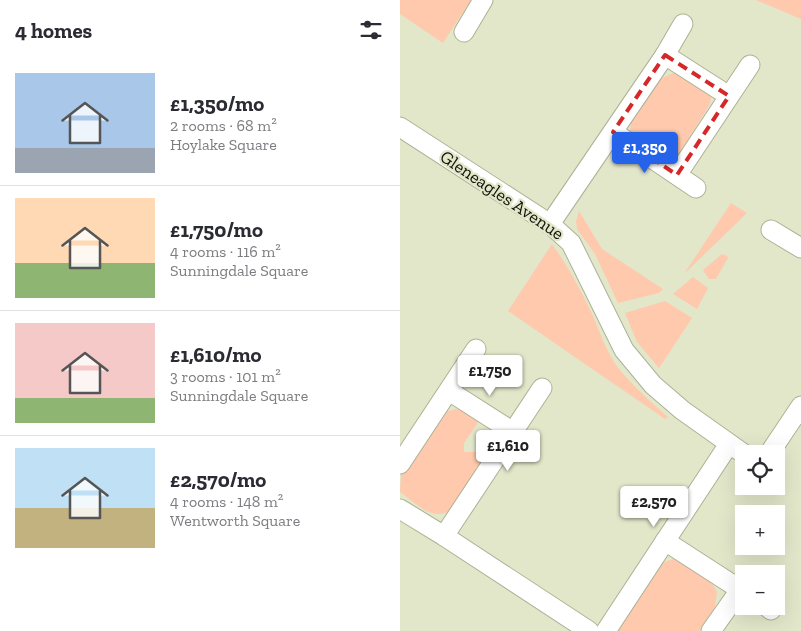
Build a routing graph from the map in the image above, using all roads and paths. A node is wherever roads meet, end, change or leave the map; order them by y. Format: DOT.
graph roads {
  1 [pos="483,0"];
  2 [pos="682,24"];
  3 [pos="464,32"];
  4 [pos="665,55"];
  5 [pos="750,65"];
  6 [pos="729,96"];
  7 [pos="400,127"];
  8 [pos="613,132"];
  9 [pos="677,175"];
  10 [pos="696,188"];
  11 [pos="550,224"];
  12 [pos="771,230"];
  13 [pos="801,248"];
  14 [pos="476,349"];
  15 [pos="542,388"];
  16 [pos="449,391"];
  17 [pos="801,406"];
  18 [pos="513,432"];
  19 [pos="776,445"];
  20 [pos="735,448"];
  21 [pos="735,452"];
  22 [pos="400,464"];
  23 [pos="400,508"];
  24 [pos="444,536"];
  25 [pos="665,541"];
  26 [pos="735,586"];
  27 [pos="735,600"];
  28 [pos="589,631"];
  29 [pos="606,631"];
  30 [pos="712,631"];
  1 -- 3 [label="street"];
  2 -- 4 [label="street"];
  4 -- 6 [label="street"];
  4 -- 8 [label="street"];
  5 -- 6 [label="street"];
  6 -- 9 [label="street"];
  7 -- 11 [label="street, Gleneagles Avenue"];
  8 -- 9 [label="street"];
  8 -- 11 [label="street"];
  9 -- 10 [label="street"];
  11 -- 20 [label="street, Gleneagles Avenue"];
  12 -- 13 [label="street"];
  14 -- 16 [label="street"];
  15 -- 18 [label="street"];
  16 -- 18 [label="street"];
  16 -- 22 [label="street"];
  17 -- 19 [label="street"];
  18 -- 24 [label="street"];
  21 -- 25 [label="street"];
  23 -- 24 [label="street"];
  24 -- 28 [label="street"];
  25 -- 26 [label="street"];
  25 -- 29 [label="street"];
  27 -- 30 [label="street"];
}
